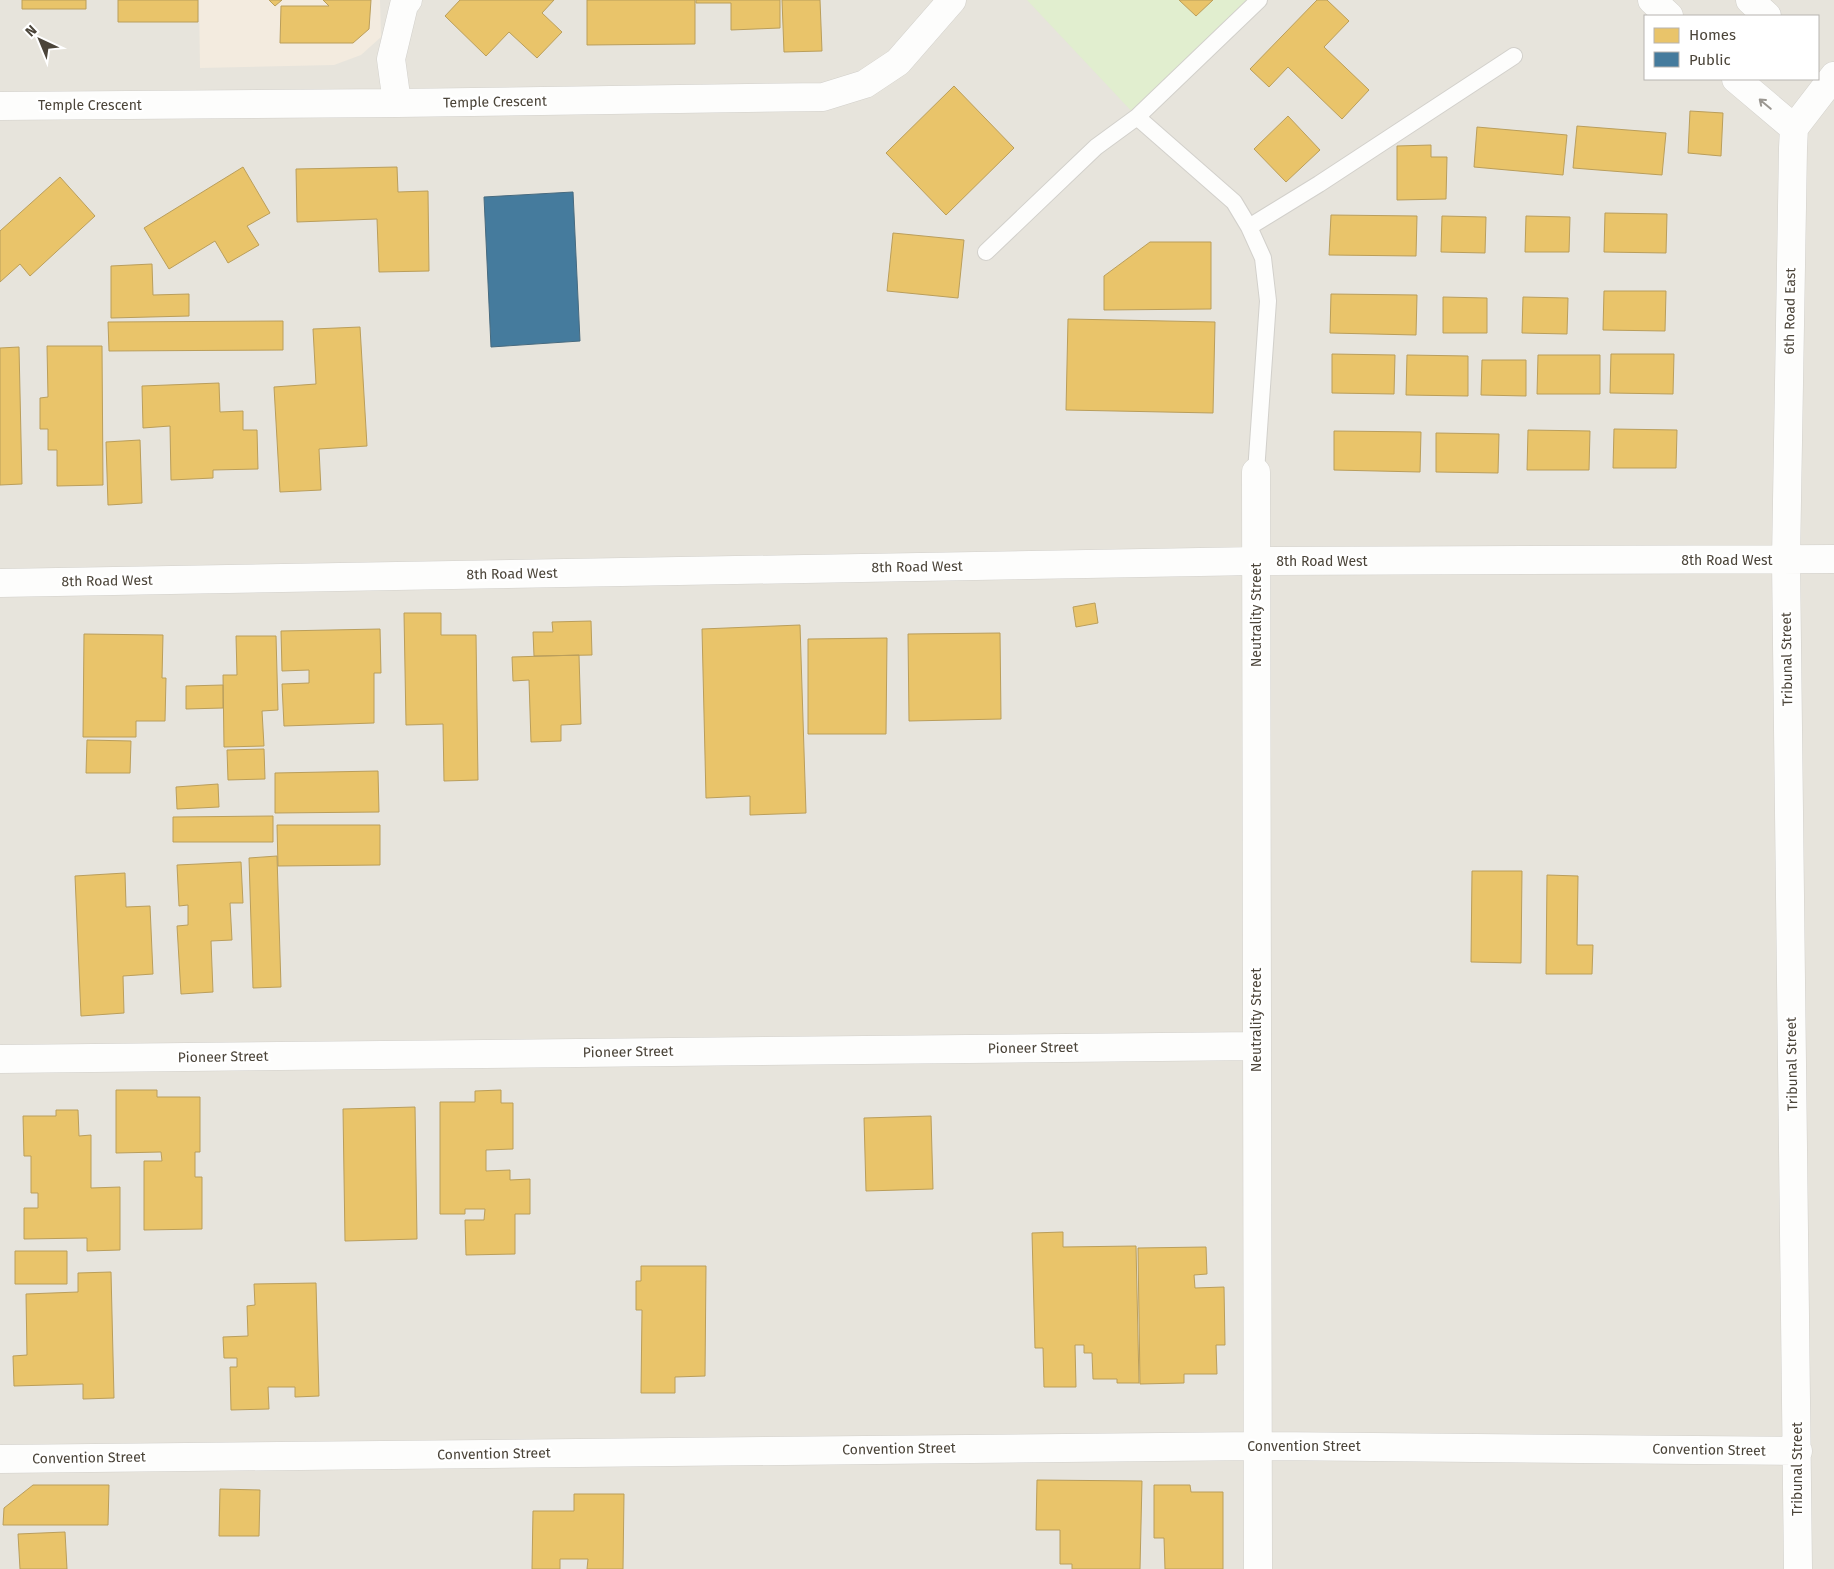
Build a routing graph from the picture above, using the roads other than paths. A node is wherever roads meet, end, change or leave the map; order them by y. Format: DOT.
graph roads {
  1 [pos="408,0"];
  2 [pos="952,0"];
  3 [pos="1259,0"];
  4 [pos="1652,0"];
  5 [pos="1750,0"];
  6 [pos="1668,15"];
  7 [pos="1766,15"];
  8 [pos="1514,56"];
  9 [pos="1819,62"];
  10 [pos="1834,75"];
  11 [pos="1737,80"];
  12 [pos="397,103"];
  13 [pos="0,106"];
  14 [pos="1137,117"];
  15 [pos="1794,128"];
  16 [pos="1249,227"];
  17 [pos="986,252"];
  18 [pos="1256,472"];
  19 [pos="1834,559"];
  20 [pos="1786,560"];
  21 [pos="1256,561"];
  22 [pos="0,583"];
  23 [pos="1256,1046"];
  24 [pos="0,1059"];
  25 [pos="1258,1446"];
  26 [pos="1798,1451"];
  27 [pos="0,1459"];
  28 [pos="1258,1569"];
  29 [pos="1798,1569"];
  1 -- 12 [label="street"];
  2 -- 12 [label="street, Temple Crescent"];
  3 -- 14 [label="lane"];
  4 -- 6 [label="street"];
  5 -- 7 [label="street"];
  8 -- 16 [label="lane"];
  9 -- 10 [label="street"];
  10 -- 15 [label="street"];
  15 -- 11 [label="street, one-way"];
  12 -- 13 [label="street, Temple Crescent"];
  14 -- 16 [label="lane"];
  14 -- 17 [label="lane"];
  15 -- 20 [label="street, 6th Road East"];
  16 -- 18 [label="lane"];
  18 -- 21 [label="street, Neutrality Street"];
  19 -- 20 [label="street, 8th Road West"];
  20 -- 21 [label="street, 8th Road West"];
  20 -- 26 [label="street, Tribunal Street"];
  21 -- 22 [label="street, 8th Road West"];
  21 -- 23 [label="street, Neutrality Street"];
  23 -- 24 [label="street, Pioneer Street"];
  23 -- 25 [label="street, Neutrality Street"];
  25 -- 26 [label="street, Convention Street"];
  25 -- 27 [label="street, Convention Street"];
  25 -- 28 [label="street, Neutrality Street"];
  26 -- 29 [label="street, Tribunal Street"];
}
